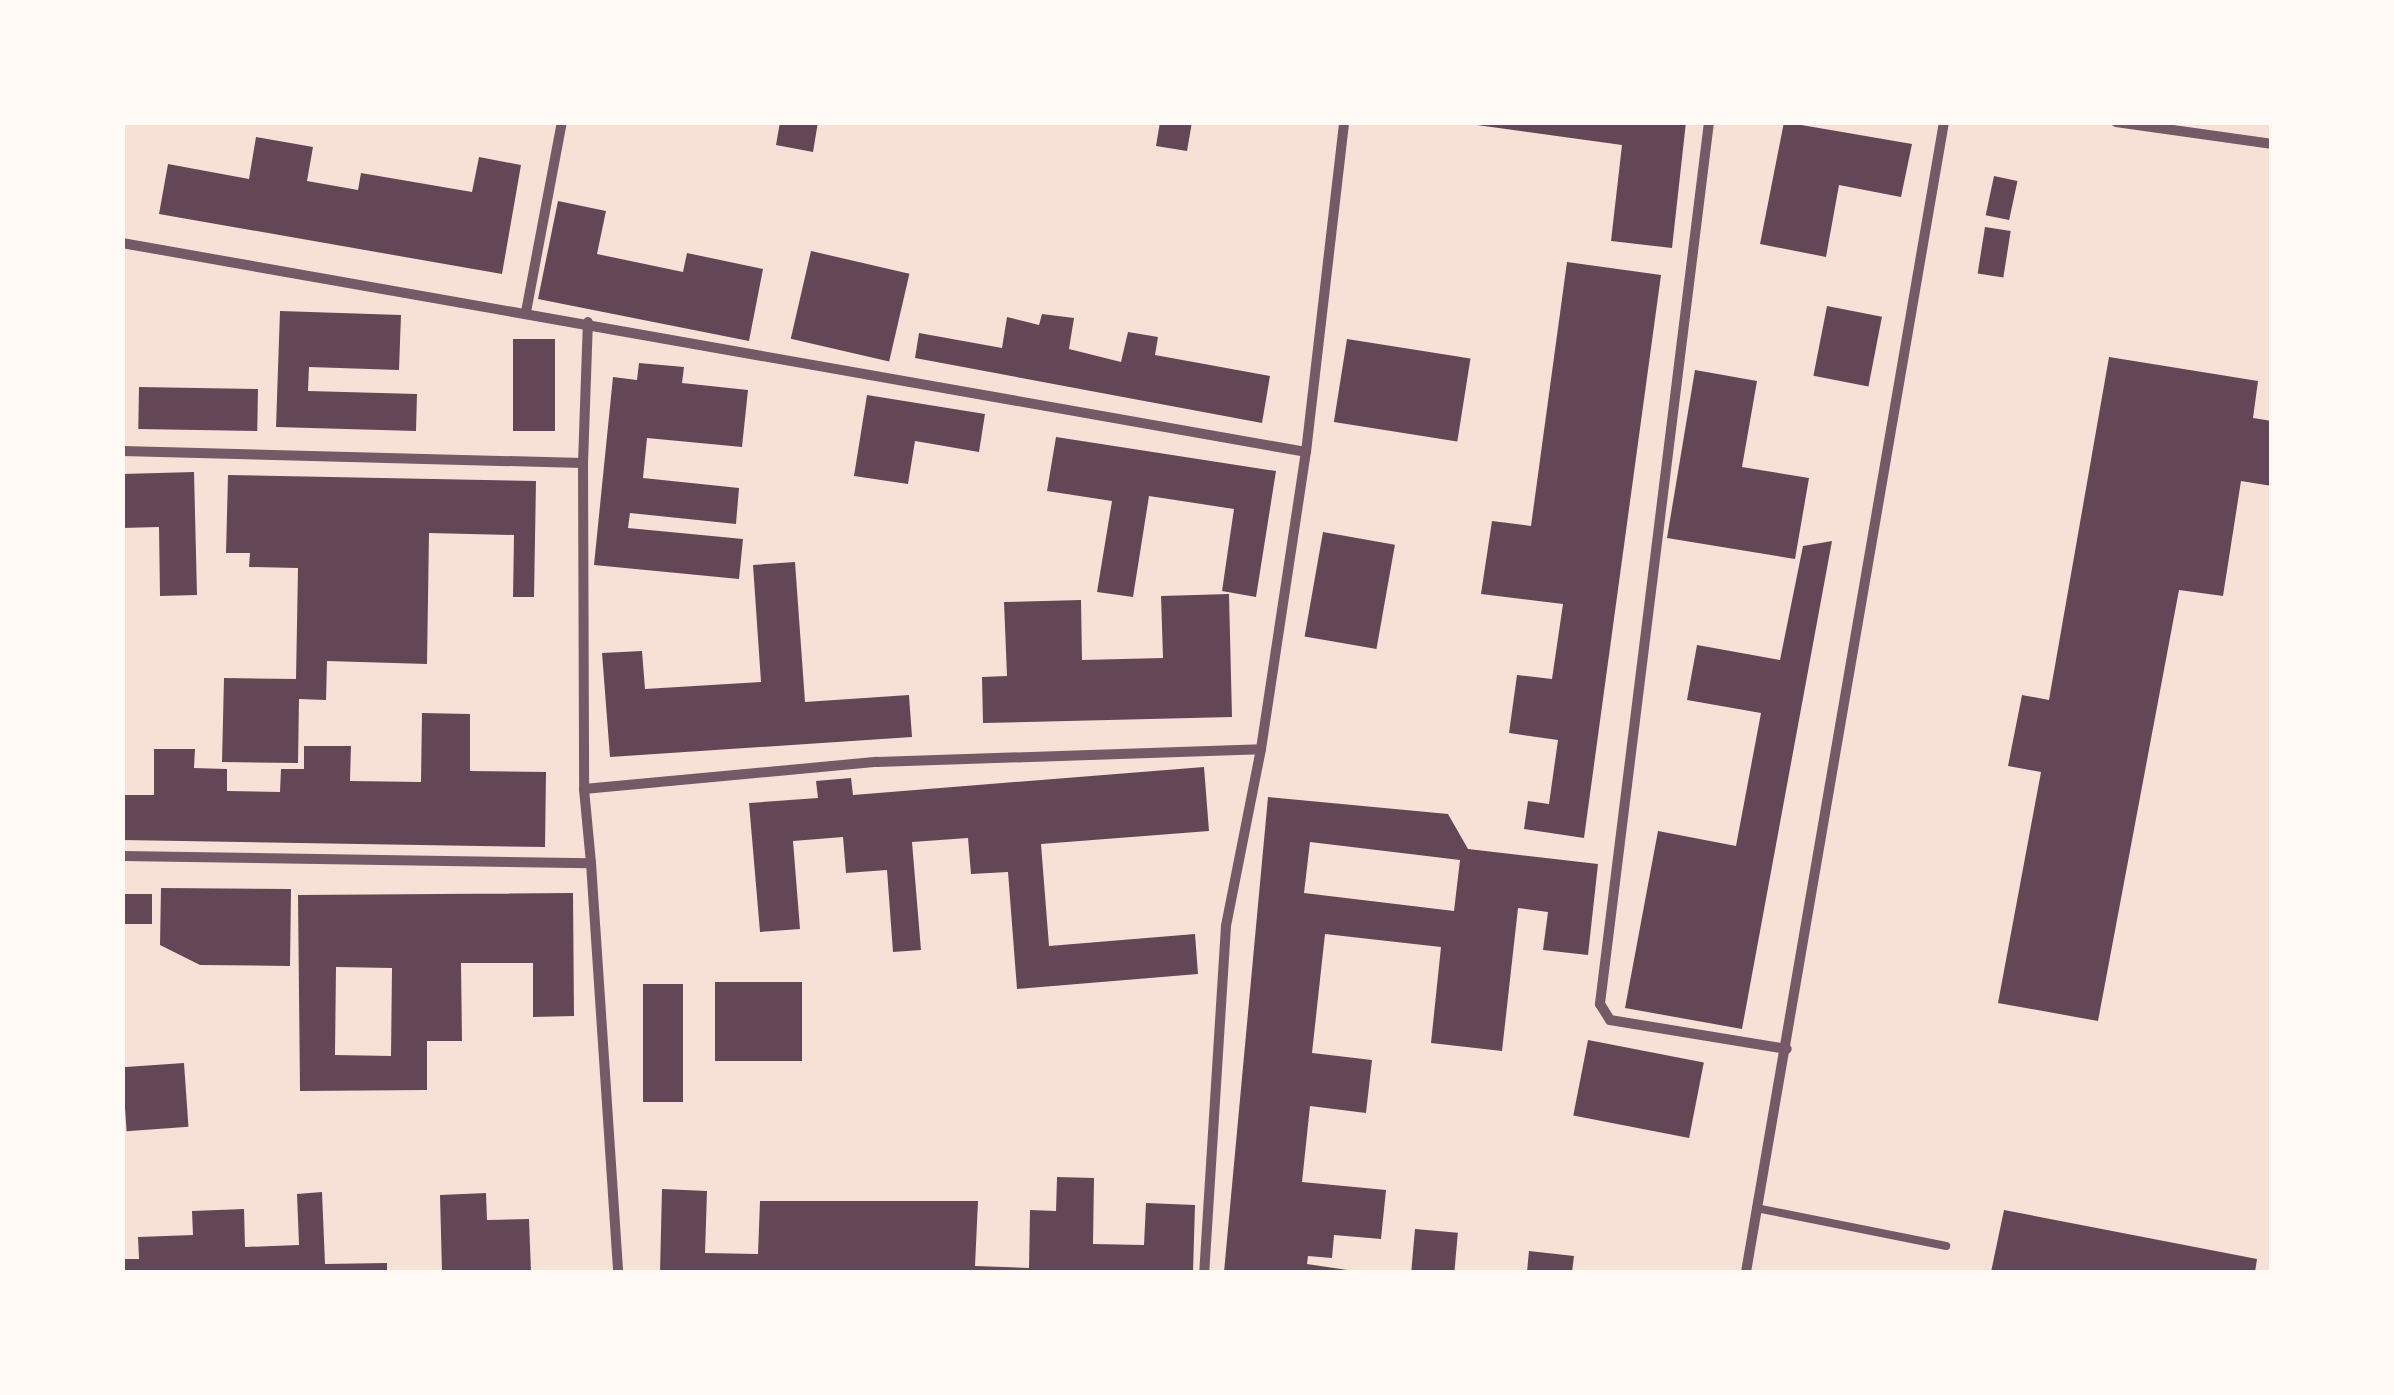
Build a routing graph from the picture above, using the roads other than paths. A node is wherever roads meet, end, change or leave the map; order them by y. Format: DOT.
graph roads {
  1 [pos="562,122"];
  2 [pos="1344,122"];
  3 [pos="1709,122"];
  4 [pos="1944,122"];
  5 [pos="2116,122"];
  6 [pos="2272,144"];
  7 [pos="122,243"];
  8 [pos="526,312"];
  9 [pos="588,322"];
  10 [pos="122,451"];
  11 [pos="1306,452"];
  12 [pos="583,463"];
  13 [pos="1261,749"];
  14 [pos="584,790"];
  15 [pos="122,856"];
  16 [pos="590,863"];
  17 [pos="1786,1050"];
  18 [pos="1756,1208"];
  19 [pos="1946,1246"];
  20 [pos="618,1272"];
  21 [pos="1204,1272"];
  22 [pos="1746,1272"];
  1 -- 8 [label="street"];
  2 -- 11 [label="street"];
  3 -- 17 [label="street"];
  4 -- 17 [label="street"];
  5 -- 6 [label="street"];
  7 -- 8 [label="street"];
  8 -- 9 [label="street"];
  9 -- 11 [label="street"];
  9 -- 12 [label="street"];
  10 -- 12 [label="street"];
  11 -- 13 [label="street"];
  12 -- 14 [label="street"];
  13 -- 14 [label="street"];
  13 -- 21 [label="street"];
  14 -- 16 [label="street"];
  15 -- 16 [label="street"];
  16 -- 20 [label="street"];
  17 -- 18 [label="street"];
  18 -- 19 [label="lane"];
  18 -- 22 [label="street"];
}
